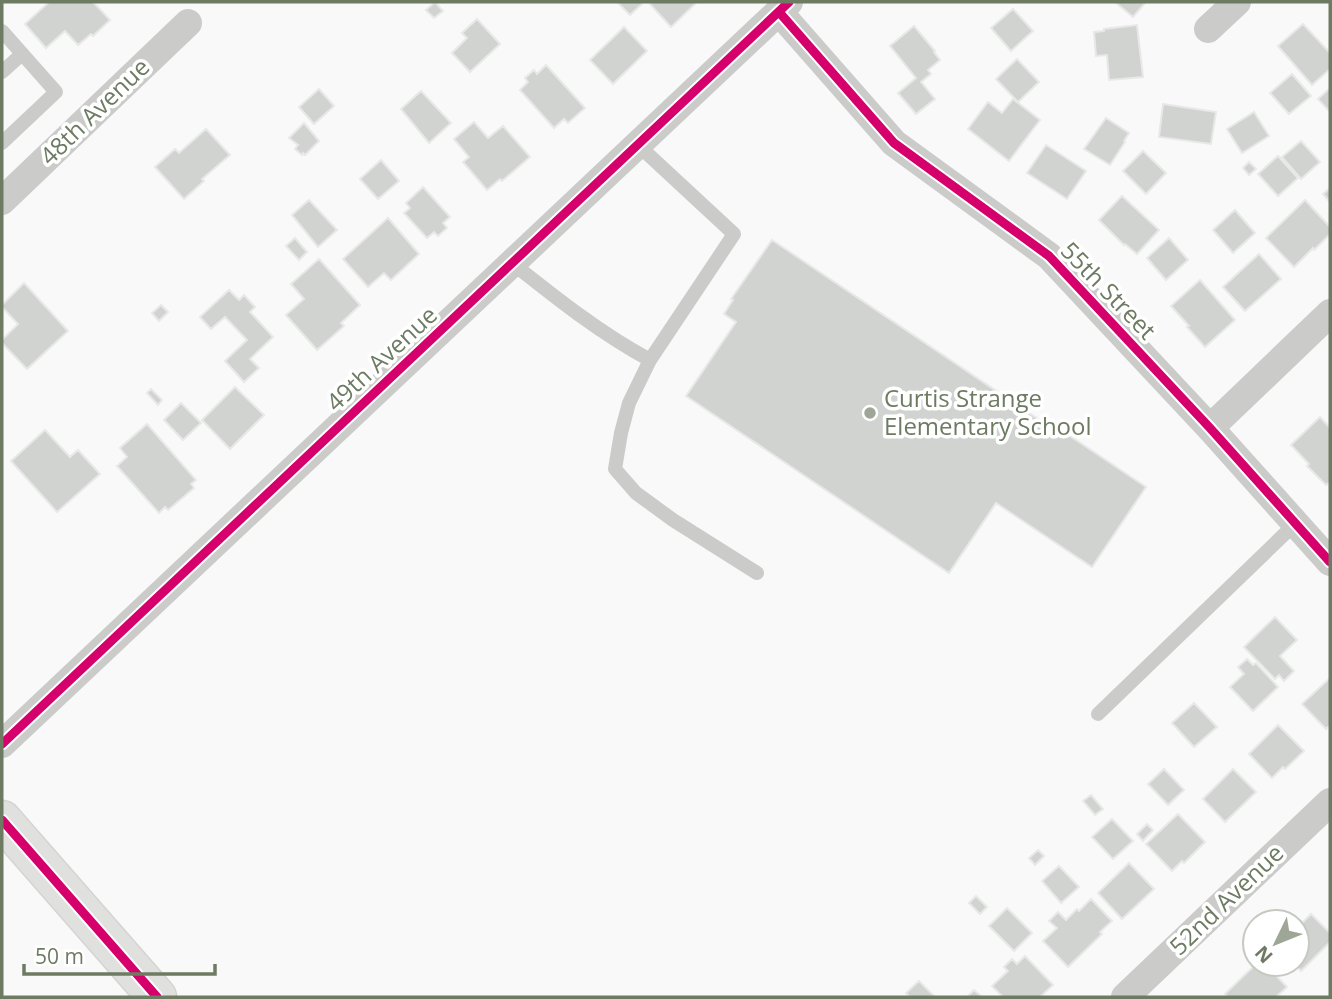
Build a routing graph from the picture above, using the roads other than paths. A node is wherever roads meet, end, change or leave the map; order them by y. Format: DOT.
graph roads {
  1 [pos="1237,2"];
  2 [pos="784,7"];
  3 [pos="188,23"];
  4 [pos="1208,29"];
  5 [pos="2,31"];
  6 [pos="22,54"];
  7 [pos="2,72"];
  8 [pos="2,143"];
  9 [pos="638,145"];
  10 [pos="2,201"];
  11 [pos="512,263"];
  12 [pos="1330,313"];
  13 [pos="650,359"];
  14 [pos="1210,428"];
  15 [pos="1296,523"];
  16 [pos="1330,562"];
  17 [pos="757,573"];
  18 [pos="1098,714"];
  19 [pos="2,744"];
  20 [pos="1330,802"];
  21 [pos="2,820"];
  22 [pos="157,997"];
  23 [pos="1125,997"];
  1 -- 4 [label="street"];
  2 -- 9 [label="street, 49th Avenue"];
  2 -- 14 [label="street, 55th Street"];
  3 -- 10 [label="street, 48th Avenue"];
  5 -- 6 [label="lane"];
  6 -- 7 [label="lane"];
  6 -- 8 [label="lane"];
  9 -- 11 [label="street, 49th Avenue"];
  9 -- 13 [label="lane"];
  11 -- 13 [label="lane"];
  11 -- 19 [label="street, 49th Avenue"];
  12 -- 14 [label="street"];
  13 -- 17 [label="lane"];
  14 -- 15 [label="street, 55th Street"];
  15 -- 16 [label="street, 55th Street"];
  15 -- 18 [label="lane"];
  20 -- 23 [label="street, 52nd Avenue"];
  21 -- 22 [label="main road"];
}
